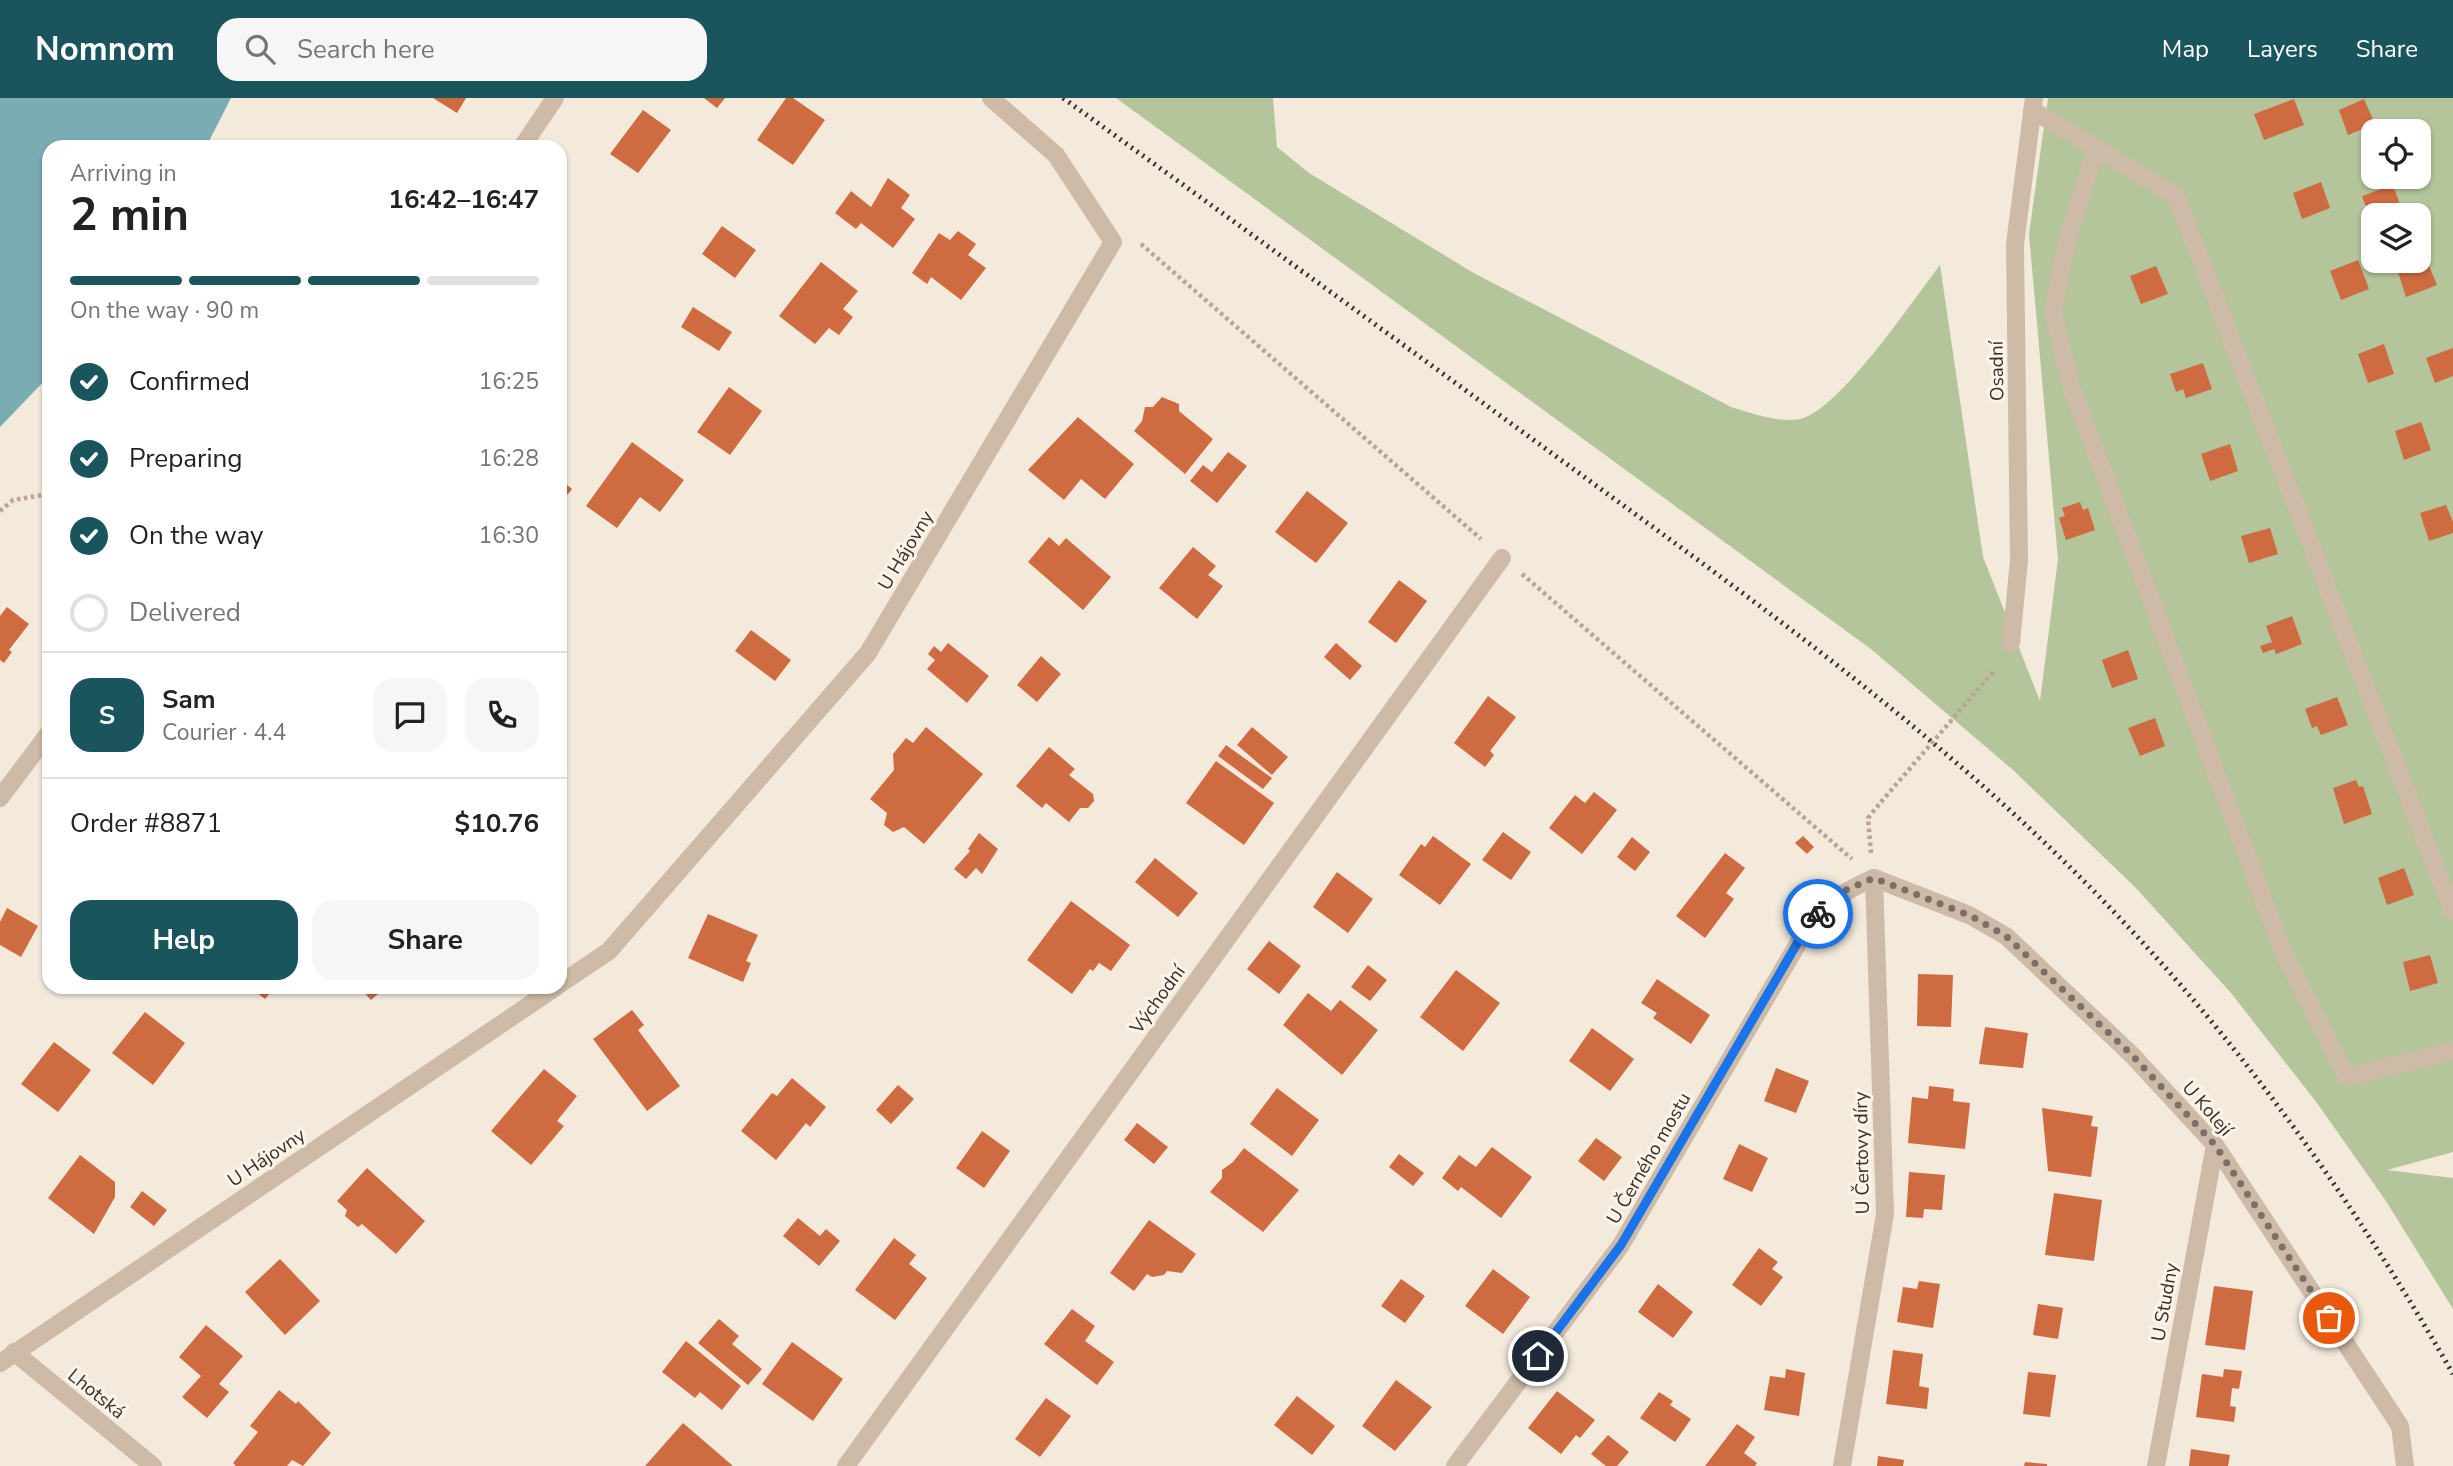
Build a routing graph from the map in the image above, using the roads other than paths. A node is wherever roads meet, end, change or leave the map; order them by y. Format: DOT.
graph roads {
  1 [pos="555,98"];
  2 [pos="991,98"];
  3 [pos="2033,104"];
  4 [pos="527,140"];
  5 [pos="2096,148"];
  6 [pos="1502,558"];
  7 [pos="2011,643"];
  8 [pos="42,742"];
  9 [pos="0,798"];
  10 [pos="1874,878"];
  11 [pos="2453,912"];
  12 [pos="567,979"];
  13 [pos="546,994"];
  14 [pos="2453,1051"];
  15 [pos="2215,1145"];
  16 [pos="7,1357"];
  17 [pos="153,1466"];
  18 [pos="846,1466"];
  19 [pos="1455,1466"];
  20 [pos="1842,1466"];
  21 [pos="2156,1466"];
  22 [pos="2404,1466"];
  1 -- 4 [label="street"];
  2 -- 12 [label="street, U Hájovny"];
  3 -- 5 [label="street"];
  3 -- 7 [label="street, Osadní"];
  5 -- 11 [label="street"];
  5 -- 14 [label="street"];
  6 -- 18 [label="street, Východní"];
  8 -- 9 [label="street"];
  10 -- 15 [label="street, U Kolejí"];
  10 -- 19 [label="street, U Černého mostu"];
  10 -- 20 [label="street, U Čertovy díry"];
  13 -- 16 [label="street, U Hájovny"];
  15 -- 21 [label="street, U Studny"];
  15 -- 22 [label="street, U Kolejí"];
  16 -- 17 [label="street, Lhotská"];
}
